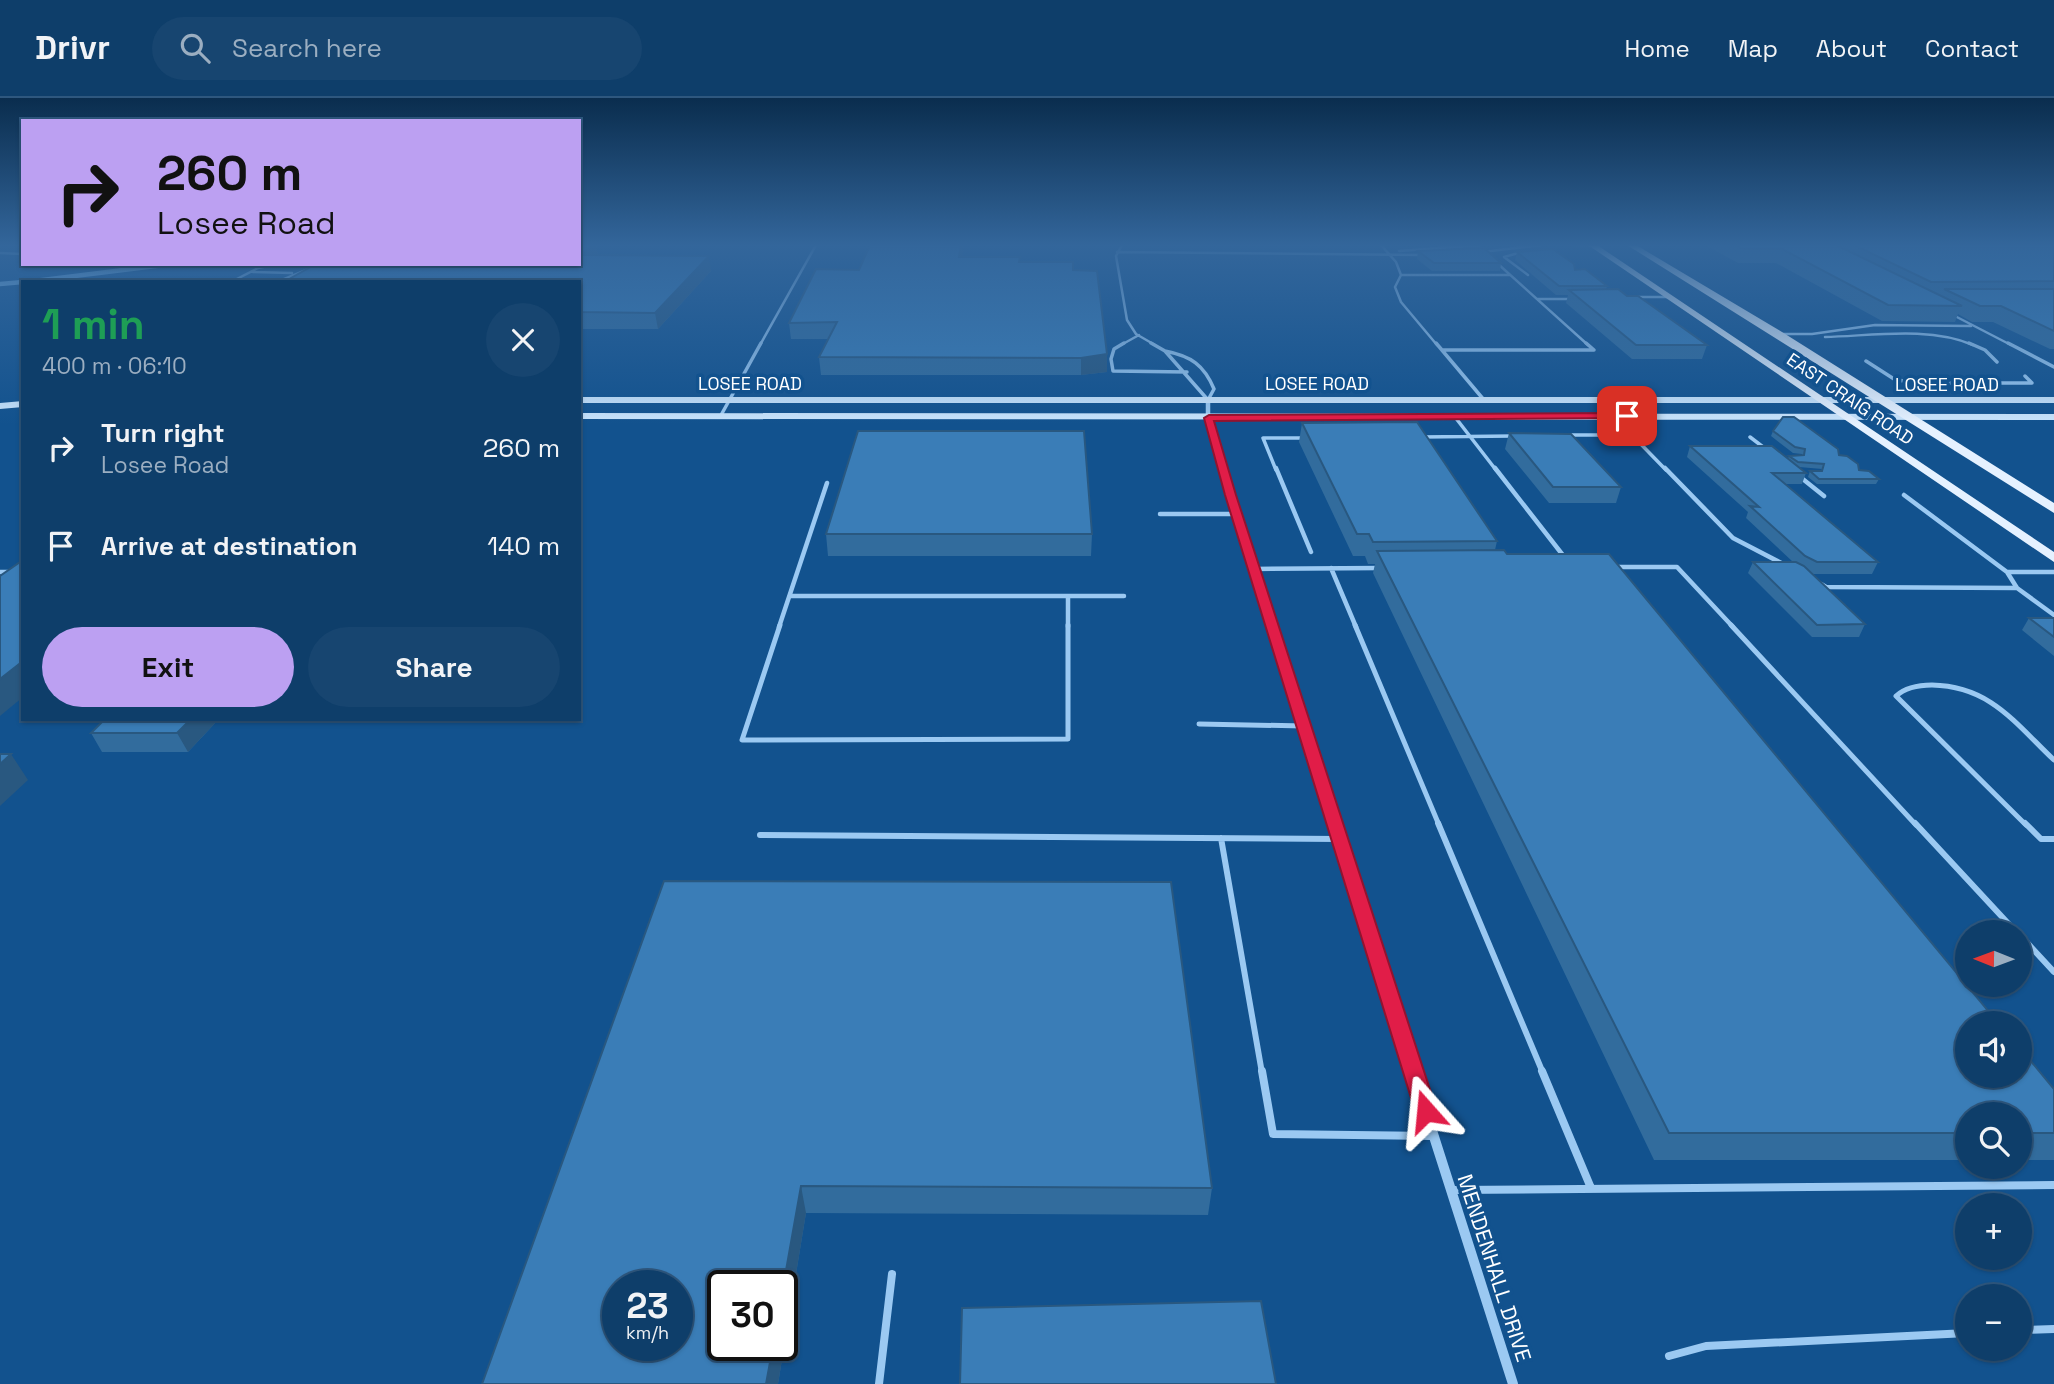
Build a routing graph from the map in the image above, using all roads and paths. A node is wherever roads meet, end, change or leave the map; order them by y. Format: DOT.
graph roads {
  1 [pos="782,305"];
  2 [pos="1125,305"];
  3 [pos="1405,305"];
  4 [pos="1544,305"];
  5 [pos="1680,305"];
  6 [pos="1731,305"];
  7 [pos="1944,310"];
  8 [pos="1974,326"];
  9 [pos="1779,334"];
  10 [pos="1139,335"];
  11 [pos="1825,337"];
  12 [pos="1442,350"];
  13 [pos="1164,351"];
  14 [pos="1866,361"];
  15 [pos="1997,362"];
  16 [pos="2054,367"];
  17 [pos="1187,372"];
  18 [pos="2025,376"];
  19 [pos="0,399"];
  20 [pos="581,400"];
  21 [pos="729,400"];
  22 [pos="1208,400"];
  23 [pos="1484,400"];
  24 [pos="1821,400"];
  25 [pos="2054,400"];
  26 [pos="21,401"];
  27 [pos="21,401"];
  28 [pos="1885,401"];
  29 [pos="0,406"];
  30 [pos="0,414"];
  31 [pos="21,414"];
  32 [pos="581,416"];
  33 [pos="720,417"];
  34 [pos="1455,417"];
  35 [pos="1846,417"];
  36 [pos="1910,417"];
  37 [pos="2054,417"];
  38 [pos="1209,418"];
  39 [pos="1469,436"];
  40 [pos="1520,436"];
  41 [pos="1558,436"];
  42 [pos="1414,437"];
  43 [pos="1750,437"];
  44 [pos="1318,438"];
  45 [pos="1776,457"];
  46 [pos="1806,472"];
  47 [pos="827,483"];
  48 [pos="1904,495"];
  49 [pos="1824,496"];
  50 [pos="2054,509"];
  51 [pos="1160,514"];
  52 [pos="1237,514"];
  53 [pos="1311,552"];
  54 [pos="1562,554"];
  55 [pos="2054,558"];
  56 [pos="1331,568"];
  57 [pos="1387,568"];
  58 [pos="1608,568"];
  59 [pos="1791,568"];
  60 [pos="1254,569"];
  61 [pos="21,572"];
  62 [pos="2007,572"];
  63 [pos="2054,572"];
  64 [pos="1,573"];
  65 [pos="1815,580"];
  66 [pos="2017,588"];
  67 [pos="790,596"];
  68 [pos="1068,596"];
  69 [pos="1124,596"];
  70 [pos="2054,615"];
  71 [pos="1199,723"];
  72 [pos="1304,726"];
  73 [pos="2054,760"];
  74 [pos="760,835"];
  75 [pos="1221,838"];
  76 [pos="1339,839"];
  77 [pos="2054,839"];
  78 [pos="2005,920"];
  79 [pos="2032,949"];
  80 [pos="2054,972"];
  81 [pos="1434,1136"];
  82 [pos="2054,1185"];
  83 [pos="1591,1188"];
  84 [pos="1451,1190"];
  85 [pos="892,1274"];
  86 [pos="2054,1329"];
  87 [pos="2032,1330"];
  88 [pos="1955,1334"];
  89 [pos="1669,1356"];
  90 [pos="879,1384"];
  91 [pos="1513,1384"];
  1 -- 21 [label="lane"];
  2 -- 10 [label="lane"];
  3 -- 12 [label="lane"];
  4 -- 12 [label="lane"];
  5 -- 24 [label="main road, EAST CRAIG ROAD"];
  6 -- 9 [label="main road, EAST CRAIG ROAD"];
  7 -- 8 [label="lane"];
  8 -- 9 [label="lane"];
  8 -- 16 [label="lane"];
  9 -- 28 [label="main road, EAST CRAIG ROAD"];
  10 -- 13 [label="lane"];
  10 -- 17 [label="lane"];
  11 -- 15 [label="lane"];
  12 -- 23 [label="lane"];
  13 -- 17 [label="lane"];
  13 -- 22 [label="lane"];
  14 -- 18 [label="lane"];
  17 -- 22 [label="lane"];
  19 -- 26 [label="main road"];
  20 -- 21 [label="main road, LOSEE ROAD"];
  21 -- 22 [label="main road, LOSEE ROAD"];
  21 -- 33 [label="lane"];
  22 -- 23 [label="main road, LOSEE ROAD"];
  22 -- 38 [label="street, MENDENHALL DRIVE"];
  23 -- 24 [label="main road, LOSEE ROAD"];
  24 -- 28 [label="main road, LOSEE ROAD"];
  24 -- 35 [label="main road, EAST CRAIG ROAD"];
  25 -- 28 [label="main road, LOSEE ROAD"];
  27 -- 29 [label="main road"];
  28 -- 36 [label="main road, EAST CRAIG ROAD"];
  30 -- 31 [label="main road"];
  32 -- 33 [label="main road, LOSEE ROAD"];
  33 -- 38 [label="main road, LOSEE ROAD"];
  34 -- 35 [label="main road, LOSEE ROAD"];
  34 -- 38 [label="main road, LOSEE ROAD"];
  34 -- 39 [label="lane"];
  35 -- 36 [label="main road, LOSEE ROAD"];
  35 -- 55 [label="main road, EAST CRAIG ROAD"];
  36 -- 37 [label="main road, LOSEE ROAD"];
  36 -- 50 [label="main road, EAST CRAIG ROAD"];
  38 -- 52 [label="street, MENDENHALL DRIVE"];
  39 -- 40 [label="lane"];
  39 -- 42 [label="lane"];
  39 -- 54 [label="lane"];
  41 -- 59 [label="lane"];
  43 -- 45 [label="lane"];
  44 -- 53 [label="lane"];
  46 -- 49 [label="lane"];
  47 -- 67 [label="lane"];
  48 -- 62 [label="lane"];
  51 -- 52 [label="lane"];
  52 -- 60 [label="street, MENDENHALL DRIVE"];
  56 -- 57 [label="lane"];
  56 -- 60 [label="lane"];
  56 -- 83 [label="lane"];
  58 -- 78 [label="lane"];
  60 -- 72 [label="street, MENDENHALL DRIVE"];
  61 -- 64 [label="lane"];
  62 -- 63 [label="lane"];
  62 -- 66 [label="lane"];
  65 -- 66 [label="lane"];
  66 -- 70 [label="lane"];
  67 -- 68 [label="lane"];
  67 -- 68 [label="lane"];
  68 -- 69 [label="lane"];
  71 -- 72 [label="lane"];
  72 -- 76 [label="street, MENDENHALL DRIVE"];
  73 -- 77 [label="lane"];
  74 -- 75 [label="lane"];
  75 -- 76 [label="lane"];
  75 -- 81 [label="lane"];
  76 -- 81 [label="street, MENDENHALL DRIVE"];
  79 -- 80 [label="lane"];
  81 -- 84 [label="street, MENDENHALL DRIVE"];
  82 -- 83 [label="lane"];
  83 -- 84 [label="lane"];
  84 -- 91 [label="street, MENDENHALL DRIVE"];
  85 -- 90 [label="lane"];
  86 -- 87 [label="lane"];
  88 -- 89 [label="lane"];
}
